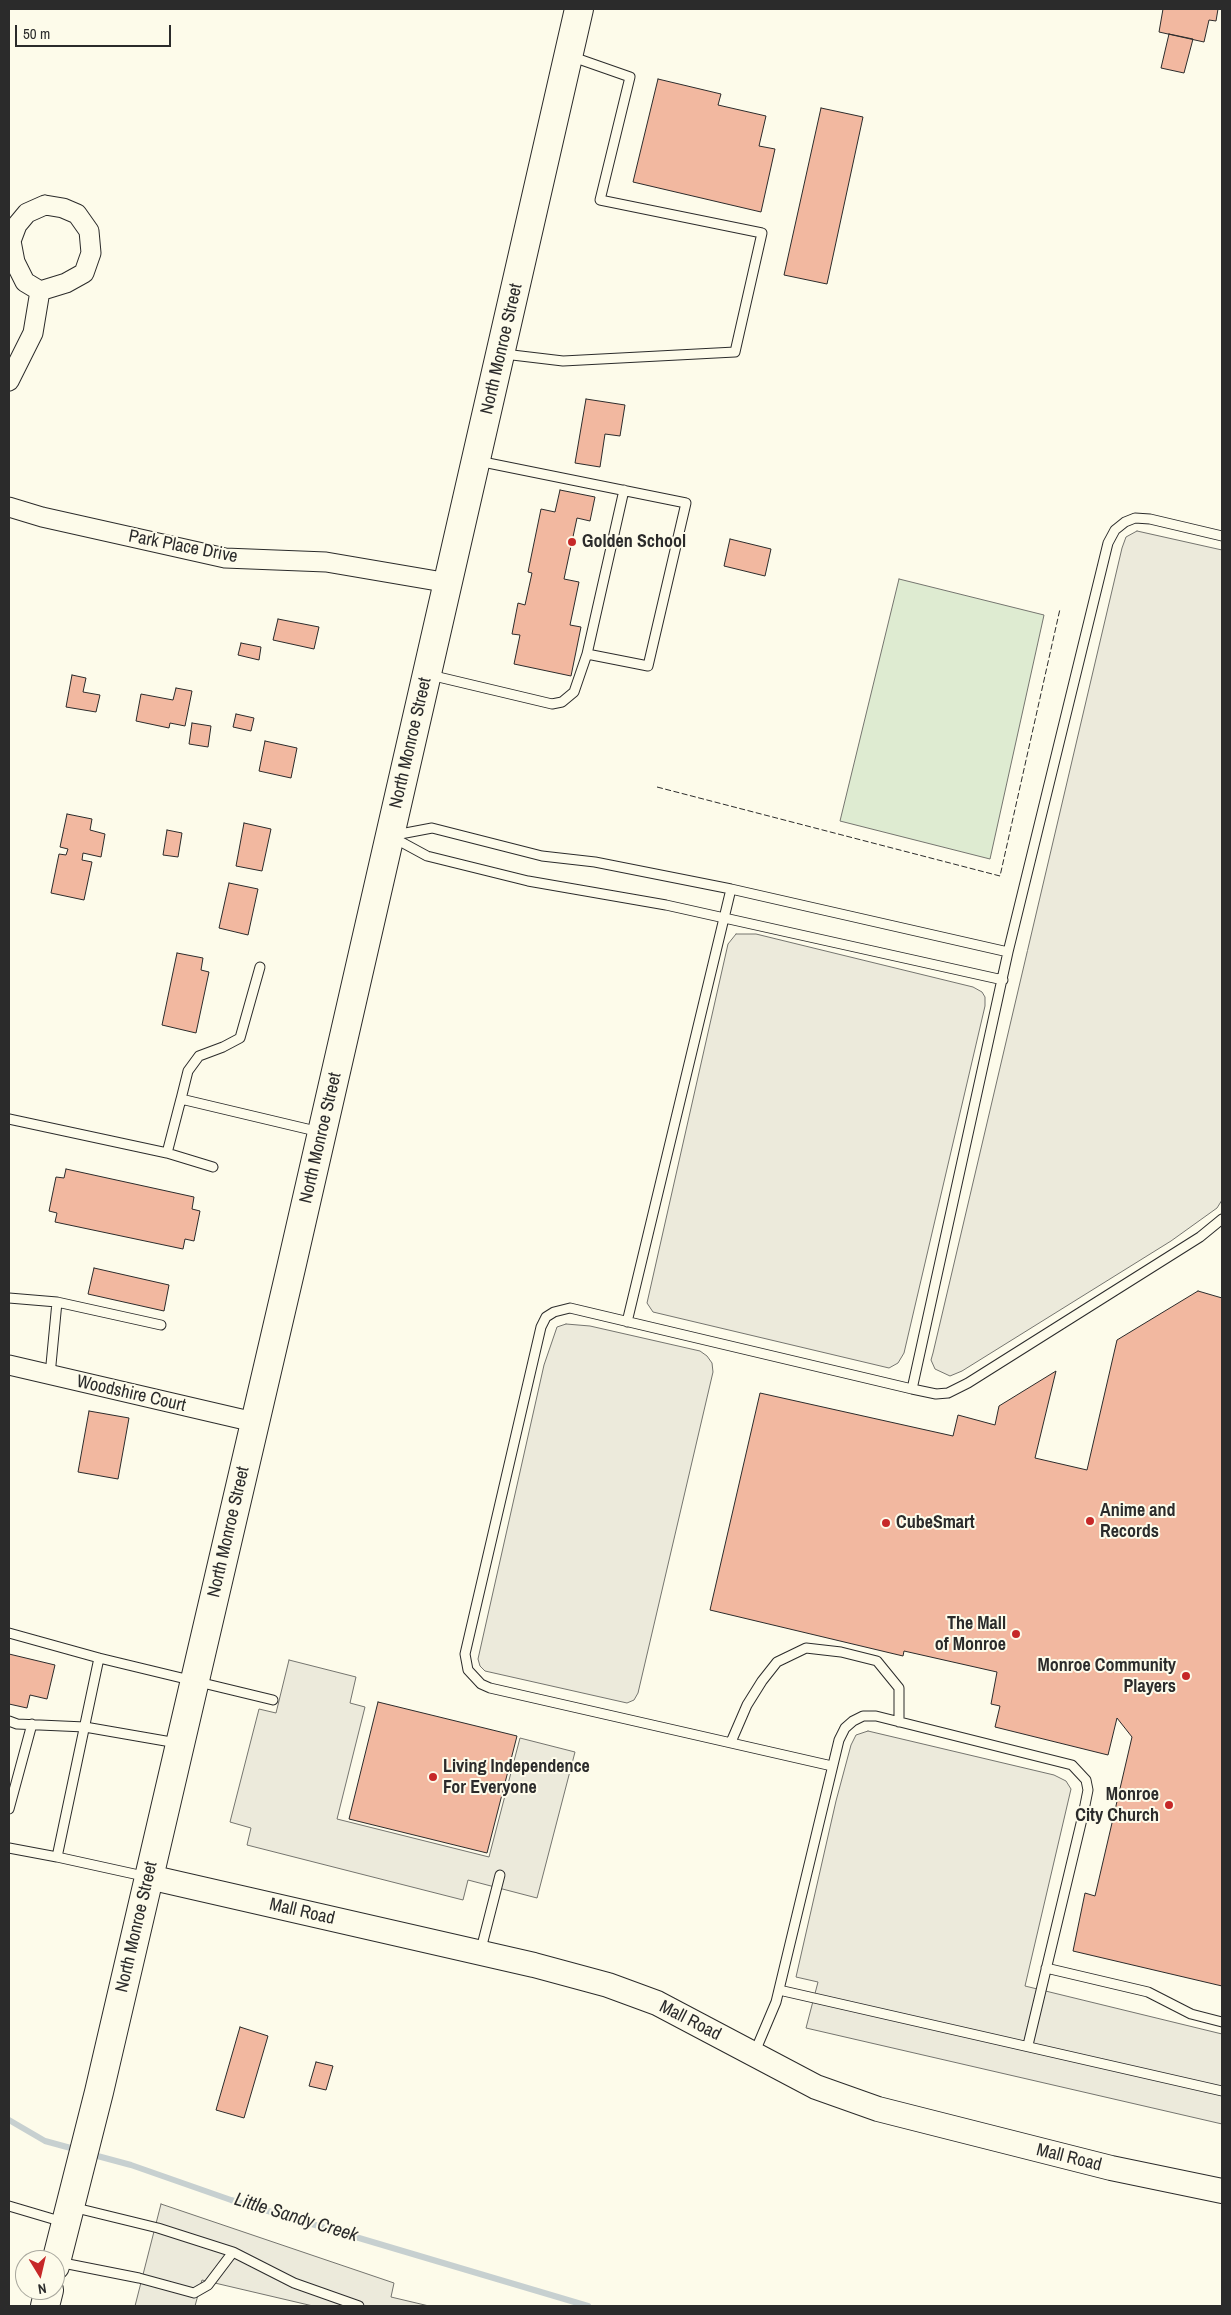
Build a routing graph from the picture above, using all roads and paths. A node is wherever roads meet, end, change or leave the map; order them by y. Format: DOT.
graph roads {
  1 [pos="579,9"];
  2 [pos="569,56"];
  3 [pos="40,291"];
  4 [pos="501,354"];
  5 [pos="9,381"];
  6 [pos="476,461"];
  7 [pos="624,490"];
  8 [pos="9,507"];
  9 [pos="1222,536"];
  10 [pos="449,583"];
  11 [pos="587,654"];
  12 [pos="427,675"];
  13 [pos="389,836"];
  14 [pos="731,889"];
  15 [pos="723,917"];
  16 [pos="1008,952"];
  17 [pos="260,966"];
  18 [pos="1003,980"];
  19 [pos="181,1099"];
  20 [pos="9,1119"];
  21 [pos="322,1132"];
  22 [pos="167,1153"];
  23 [pos="213,1167"];
  24 [pos="1222,1219"];
  25 [pos="9,1298"];
  26 [pos="57,1302"];
  27 [pos="628,1322"];
  28 [pos="161,1325"];
  29 [pos="9,1365"];
  30 [pos="50,1375"];
  31 [pos="912,1389"];
  32 [pos="254,1422"];
  33 [pos="9,1633"];
  34 [pos="99,1658"];
  35 [pos="194,1682"];
  36 [pos="273,1700"];
  37 [pos="9,1721"];
  38 [pos="899,1722"];
  39 [pos="32,1724"];
  40 [pos="85,1727"];
  41 [pos="731,1742"];
  42 [pos="180,1743"];
  43 [pos="832,1766"];
  44 [pos="9,1809"];
  45 [pos="9,1848"];
  46 [pos="57,1857"];
  47 [pos="500,1875"];
  48 [pos="149,1877"];
  49 [pos="480,1953"];
  50 [pos="1046,1968"];
  51 [pos="778,1990"];
  52 [pos="1222,2022"];
  53 [pos="1028,2045"];
  54 [pos="754,2054"];
  55 [pos="1222,2091"];
  56 [pos="1222,2191"];
  57 [pos="9,2206"];
  58 [pos="68,2214"];
  59 [pos="59,2250"];
  60 [pos="233,2252"];
  61 [pos="65,2265"];
  62 [pos="358,2306"];
  1 -- 2 [label="main road, North Monroe Street"];
  2 -- 4 [label="main road, North Monroe Street"];
  2 -- 4 [label="lane"];
  3 -- 3 [label="street"];
  3 -- 5 [label="street"];
  4 -- 6 [label="main road, North Monroe Street"];
  6 -- 7 [label="lane"];
  6 -- 10 [label="main road, North Monroe Street"];
  7 -- 11 [label="lane"];
  7 -- 11 [label="lane"];
  8 -- 10 [label="street, Park Place Drive"];
  9 -- 16 [label="lane"];
  10 -- 12 [label="main road, North Monroe Street"];
  11 -- 12 [label="lane"];
  12 -- 13 [label="main road, North Monroe Street"];
  13 -- 14 [label="lane"];
  13 -- 15 [label="lane"];
  13 -- 21 [label="main road, North Monroe Street"];
  14 -- 15 [label="lane"];
  14 -- 16 [label="lane"];
  15 -- 18 [label="lane"];
  15 -- 27 [label="lane"];
  16 -- 18 [label="lane"];
  17 -- 19 [label="lane"];
  18 -- 31 [label="lane"];
  19 -- 21 [label="lane"];
  19 -- 22 [label="lane"];
  20 -- 22 [label="lane"];
  21 -- 32 [label="main road, North Monroe Street"];
  22 -- 23 [label="lane"];
  24 -- 31 [label="lane"];
  25 -- 26 [label="lane"];
  26 -- 28 [label="lane"];
  26 -- 30 [label="lane"];
  27 -- 31 [label="lane"];
  27 -- 41 [label="lane"];
  29 -- 30 [label="street, Woodshire Court"];
  30 -- 32 [label="street, Woodshire Court"];
  32 -- 35 [label="main road, North Monroe Street"];
  33 -- 34 [label="lane"];
  34 -- 35 [label="lane"];
  34 -- 40 [label="lane"];
  35 -- 36 [label="lane"];
  35 -- 42 [label="main road, North Monroe Street"];
  37 -- 39 [label="lane"];
  38 -- 41 [label="lane"];
  38 -- 43 [label="lane"];
  38 -- 50 [label="lane"];
  39 -- 40 [label="lane"];
  39 -- 44 [label="lane"];
  40 -- 42 [label="lane"];
  40 -- 46 [label="lane"];
  41 -- 43 [label="lane"];
  42 -- 48 [label="main road, North Monroe Street"];
  43 -- 51 [label="lane"];
  45 -- 46 [label="lane"];
  46 -- 48 [label="lane"];
  47 -- 49 [label="lane"];
  48 -- 49 [label="street, Mall Road"];
  48 -- 58 [label="main road, North Monroe Street"];
  49 -- 54 [label="street, Mall Road"];
  50 -- 52 [label="lane"];
  50 -- 53 [label="lane"];
  51 -- 53 [label="lane"];
  51 -- 54 [label="lane"];
  53 -- 55 [label="lane"];
  54 -- 56 [label="street, Mall Road"];
  57 -- 58 [label="lane"];
  58 -- 59 [label="main road, North Monroe Street"];
  58 -- 60 [label="lane"];
  60 -- 61 [label="lane"];
  60 -- 62 [label="lane"];
}
